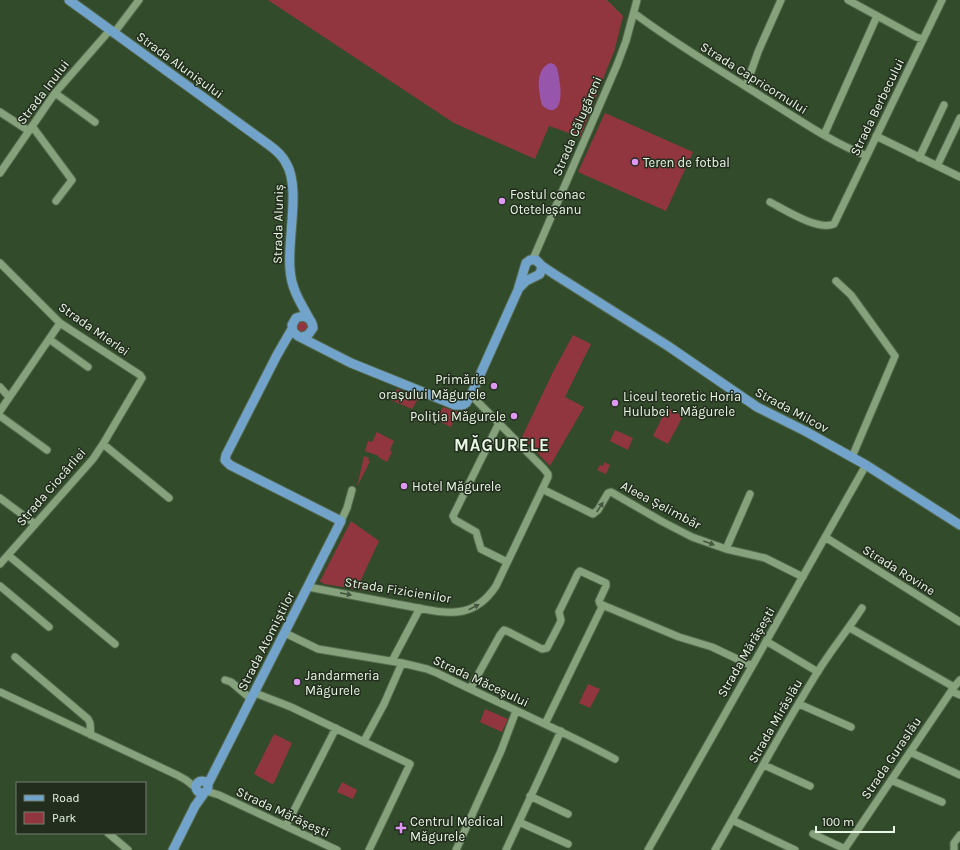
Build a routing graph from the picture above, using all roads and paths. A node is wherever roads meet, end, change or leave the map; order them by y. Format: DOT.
graph roads {
  1 [pos="69,0"];
  2 [pos="139,0"];
  3 [pos="637,0"];
  4 [pos="781,0"];
  5 [pos="848,0"];
  6 [pos="942,0"];
  7 [pos="634,13"];
  8 [pos="877,16"];
  9 [pos="112,31"];
  10 [pos="923,39"];
  11 [pos="746,86"];
  12 [pos="55,93"];
  13 [pos="944,105"];
  14 [pos="0,112"];
  15 [pos="960,118"];
  16 [pos="95,122"];
  17 [pos="31,129"];
  18 [pos="824,135"];
  19 [pos="876,136"];
  20 [pos="276,151"];
  21 [pos="856,152"];
  22 [pos="867,156"];
  23 [pos="919,158"];
  24 [pos="937,166"];
  25 [pos="860,168"];
  26 [pos="0,173"];
  27 [pos="960,177"];
  28 [pos="56,202"];
  29 [pos="770,202"];
  30 [pos="533,259"];
  31 [pos="0,263"];
  32 [pos="524,269"];
  33 [pos="538,272"];
  34 [pos="836,282"];
  35 [pos="518,290"];
  36 [pos="298,300"];
  37 [pos="309,318"];
  38 [pos="295,319"];
  39 [pos="60,323"];
  40 [pos="312,330"];
  41 [pos="297,333"];
  42 [pos="49,339"];
  43 [pos="325,350"];
  44 [pos="88,367"];
  45 [pos="142,378"];
  46 [pos="0,387"];
  47 [pos="470,395"];
  48 [pos="9,397"];
  49 [pos="0,411"];
  50 [pos="0,416"];
  51 [pos="498,423"];
  52 [pos="104,444"];
  53 [pos="48,450"];
  54 [pos="852,457"];
  55 [pos="866,465"];
  56 [pos="542,489"];
  57 [pos="352,490"];
  58 [pos="750,494"];
  59 [pos="0,498"];
  60 [pos="170,498"];
  61 [pos="341,521"];
  62 [pos="35,524"];
  63 [pos="960,525"];
  64 [pos="825,537"];
  65 [pos="726,549"];
  66 [pos="8,555"];
  67 [pos="507,562"];
  68 [pos="0,564"];
  69 [pos="803,577"];
  70 [pos="0,586"];
  71 [pos="308,587"];
  72 [pos="603,605"];
  73 [pos="420,608"];
  74 [pos="862,608"];
  75 [pos="960,622"];
  76 [pos="49,627"];
  77 [pos="850,628"];
  78 [pos="285,633"];
  79 [pos="766,641"];
  80 [pos="115,644"];
  81 [pos="15,657"];
  82 [pos="392,661"];
  83 [pos="402,663"];
  84 [pos="752,666"];
  85 [pos="818,672"];
  86 [pos="225,680"];
  87 [pos="960,680"];
  88 [pos="470,689"];
  89 [pos="952,689"];
  90 [pos="0,692"];
  91 [pos="960,695"];
  92 [pos="253,696"];
  93 [pos="799,704"];
  94 [pos="516,711"];
  95 [pos="545,724"];
  96 [pos="851,727"];
  97 [pos="336,728"];
  98 [pos="561,731"];
  99 [pos="91,735"];
  100 [pos="364,741"];
  101 [pos="910,752"];
  102 [pos="615,758"];
  103 [pos="764,765"];
  104 [pos="960,775"];
  105 [pos="891,780"];
  106 [pos="810,786"];
  107 [pos="202,787"];
  108 [pos="530,796"];
  109 [pos="942,802"];
  110 [pos="568,814"];
  111 [pos="732,820"];
  112 [pos="519,822"];
  113 [pos="286,826"];
  114 [pos="109,834"];
  115 [pos="813,834"];
  116 [pos="960,835"];
  117 [pos="568,844"];
  118 [pos="954,847"];
  119 [pos="844,849"];
  120 [pos="128,850"];
  121 [pos="173,850"];
  122 [pos="336,850"];
  123 [pos="369,850"];
  124 [pos="456,850"];
  125 [pos="506,850"];
  126 [pos="648,850"];
  127 [pos="714,850"];
  128 [pos="795,850"];
  129 [pos="948,850"];
  1 -- 9 [label="main road, Strada Alunișului"];
  2 -- 9 [label="street, Strada Inului"];
  3 -- 7 [label="street, Strada Călugăreni"];
  4 -- 11 [label="street"];
  5 -- 8 [label="street"];
  6 -- 10 [label="street, Strada Berbecului"];
  7 -- 11 [label="street, Strada Capricornului"];
  7 -- 30 [label="street, Strada Călugăreni"];
  8 -- 10 [label="street"];
  8 -- 18 [label="street"];
  9 -- 12 [label="street, Strada Inului"];
  9 -- 20 [label="main road, Strada Alunișului"];
  10 -- 19 [label="street, Strada Berbecului"];
  11 -- 18 [label="street, Strada Capricornului"];
  12 -- 16 [label="street"];
  12 -- 17 [label="street, Strada Inului"];
  13 -- 23 [label="street"];
  14 -- 17 [label="street"];
  15 -- 24 [label="street"];
  17 -- 26 [label="street, Strada Inului"];
  17 -- 28 [label="street"];
  18 -- 21 [label="street, Strada Capricornului"];
  19 -- 22 [label="street, Strada Berbecului"];
  19 -- 23 [label="street"];
  20 -- 36 [label="main road, Strada Aluniș"];
  21 -- 22 [label="street, Strada Capricornului"];
  21 -- 25 [label="street"];
  22 -- 25 [label="street, Strada Berbecului"];
  23 -- 24 [label="street"];
  24 -- 27 [label="street"];
  25 -- 29 [label="street, Strada Berbecului"];
  30 -- 32 [label="main road"];
  30 -- 33 [label="main road"];
  31 -- 39 [label="street, Strada Mierlei"];
  32 -- 33 [label="main road"];
  32 -- 35 [label="main road"];
  33 -- 35 [label="main road"];
  33 -- 54 [label="main road, Strada Milcov"];
  34 -- 54 [label="street"];
  35 -- 47 [label="main road"];
  36 -- 37 [label="main road, Strada Aluniș"];
  36 -- 38 [label="main road, Strada Aluniș"];
  37 -- 38 [label="main road"];
  37 -- 40 [label="main road"];
  38 -- 41 [label="main road"];
  39 -- 42 [label="street"];
  39 -- 45 [label="street, Strada Mierlei"];
  40 -- 41 [label="main road"];
  40 -- 43 [label="main road"];
  41 -- 43 [label="main road"];
  41 -- 61 [label="main road"];
  42 -- 44 [label="street"];
  42 -- 48 [label="street"];
  43 -- 47 [label="main road"];
  45 -- 52 [label="street, Strada Ciocârliei"];
  46 -- 48 [label="street"];
  47 -- 51 [label="street, Strada Fizicienilor"];
  48 -- 49 [label="street"];
  50 -- 53 [label="street"];
  51 -- 56 [label="street, Strada Fizicienilor"];
  51 -- 67 [label="street"];
  52 -- 60 [label="street, Strada Ciocârliei"];
  52 -- 62 [label="street, Strada Ciocârliei"];
  54 -- 55 [label="main road, Strada Milcov"];
  55 -- 63 [label="main road, Strada Milcov"];
  55 -- 64 [label="street, Strada Mărășești"];
  56 -- 65 [label="street, Aleea Șelimbăr, one-way"];
  56 -- 67 [label="street, Strada Fizicienilor"];
  57 -- 61 [label="street, Strada Atomiștilor"];
  58 -- 65 [label="street"];
  59 -- 62 [label="street"];
  61 -- 71 [label="main road, Strada Atomiștilor"];
  62 -- 66 [label="street, Strada Ciocârliei"];
  64 -- 69 [label="street, Strada Mărășești"];
  64 -- 75 [label="street, Strada Rovine"];
  65 -- 69 [label="street, Aleea Șelimbăr"];
  66 -- 68 [label="street, Strada Ciocârliei"];
  66 -- 80 [label="street"];
  73 -- 67 [label="street, Strada Fizicienilor, one-way"];
  69 -- 79 [label="street, Strada Mărășești"];
  70 -- 76 [label="street"];
  71 -- 73 [label="street, Strada Fizicienilor, one-way"];
  71 -- 78 [label="main road, Strada Atomiștilor"];
  72 -- 84 [label="street"];
  72 -- 88 [label="street"];
  72 -- 95 [label="street"];
  73 -- 82 [label="street"];
  74 -- 77 [label="street, Strada Mirăslău"];
  77 -- 85 [label="street, Strada Mirăslău"];
  77 -- 89 [label="street"];
  78 -- 82 [label="street, Strada Măceșului"];
  78 -- 92 [label="main road, Strada Atomiștilor"];
  79 -- 84 [label="street, Strada Mărășești"];
  79 -- 85 [label="street"];
  81 -- 99 [label="street"];
  82 -- 83 [label="street, Strada Măceșului"];
  83 -- 88 [label="street, Strada Măceșului"];
  83 -- 100 [label="street"];
  84 -- 126 [label="street, Strada Mărășești"];
  85 -- 93 [label="street, Strada Mirăslău"];
  86 -- 92 [label="street"];
  87 -- 89 [label="street, Strada Guraslău"];
  88 -- 94 [label="street, Strada Măceșului"];
  89 -- 91 [label="street"];
  89 -- 101 [label="street, Strada Guraslău"];
  90 -- 99 [label="street, Strada Mărășești"];
  92 -- 97 [label="street"];
  92 -- 107 [label="main road, Strada Atomiștilor"];
  93 -- 96 [label="street"];
  93 -- 103 [label="street, Strada Mirăslău"];
  94 -- 95 [label="street, Strada Măceșului"];
  94 -- 124 [label="street"];
  95 -- 98 [label="street, Strada Măceșului"];
  97 -- 100 [label="street"];
  97 -- 113 [label="street"];
  98 -- 102 [label="street, Strada Măceșului"];
  98 -- 108 [label="street"];
  99 -- 107 [label="street, Strada Mărășești"];
  100 -- 123 [label="street"];
  101 -- 104 [label="street"];
  101 -- 105 [label="street, Strada Guraslău"];
  103 -- 106 [label="street"];
  103 -- 111 [label="street, Strada Mirăslău"];
  105 -- 109 [label="street"];
  105 -- 119 [label="street, Strada Guraslău"];
  107 -- 113 [label="street, Strada Mărășești"];
  107 -- 121 [label="main road"];
  108 -- 110 [label="street"];
  108 -- 112 [label="street"];
  111 -- 127 [label="street, Strada Mirăslău"];
  111 -- 128 [label="street"];
  112 -- 117 [label="street"];
  112 -- 125 [label="street"];
  113 -- 122 [label="street, Strada Mărășești"];
  114 -- 120 [label="street"];
  115 -- 119 [label="street"];
  116 -- 118 [label="street"];
  118 -- 129 [label="street"];
}
